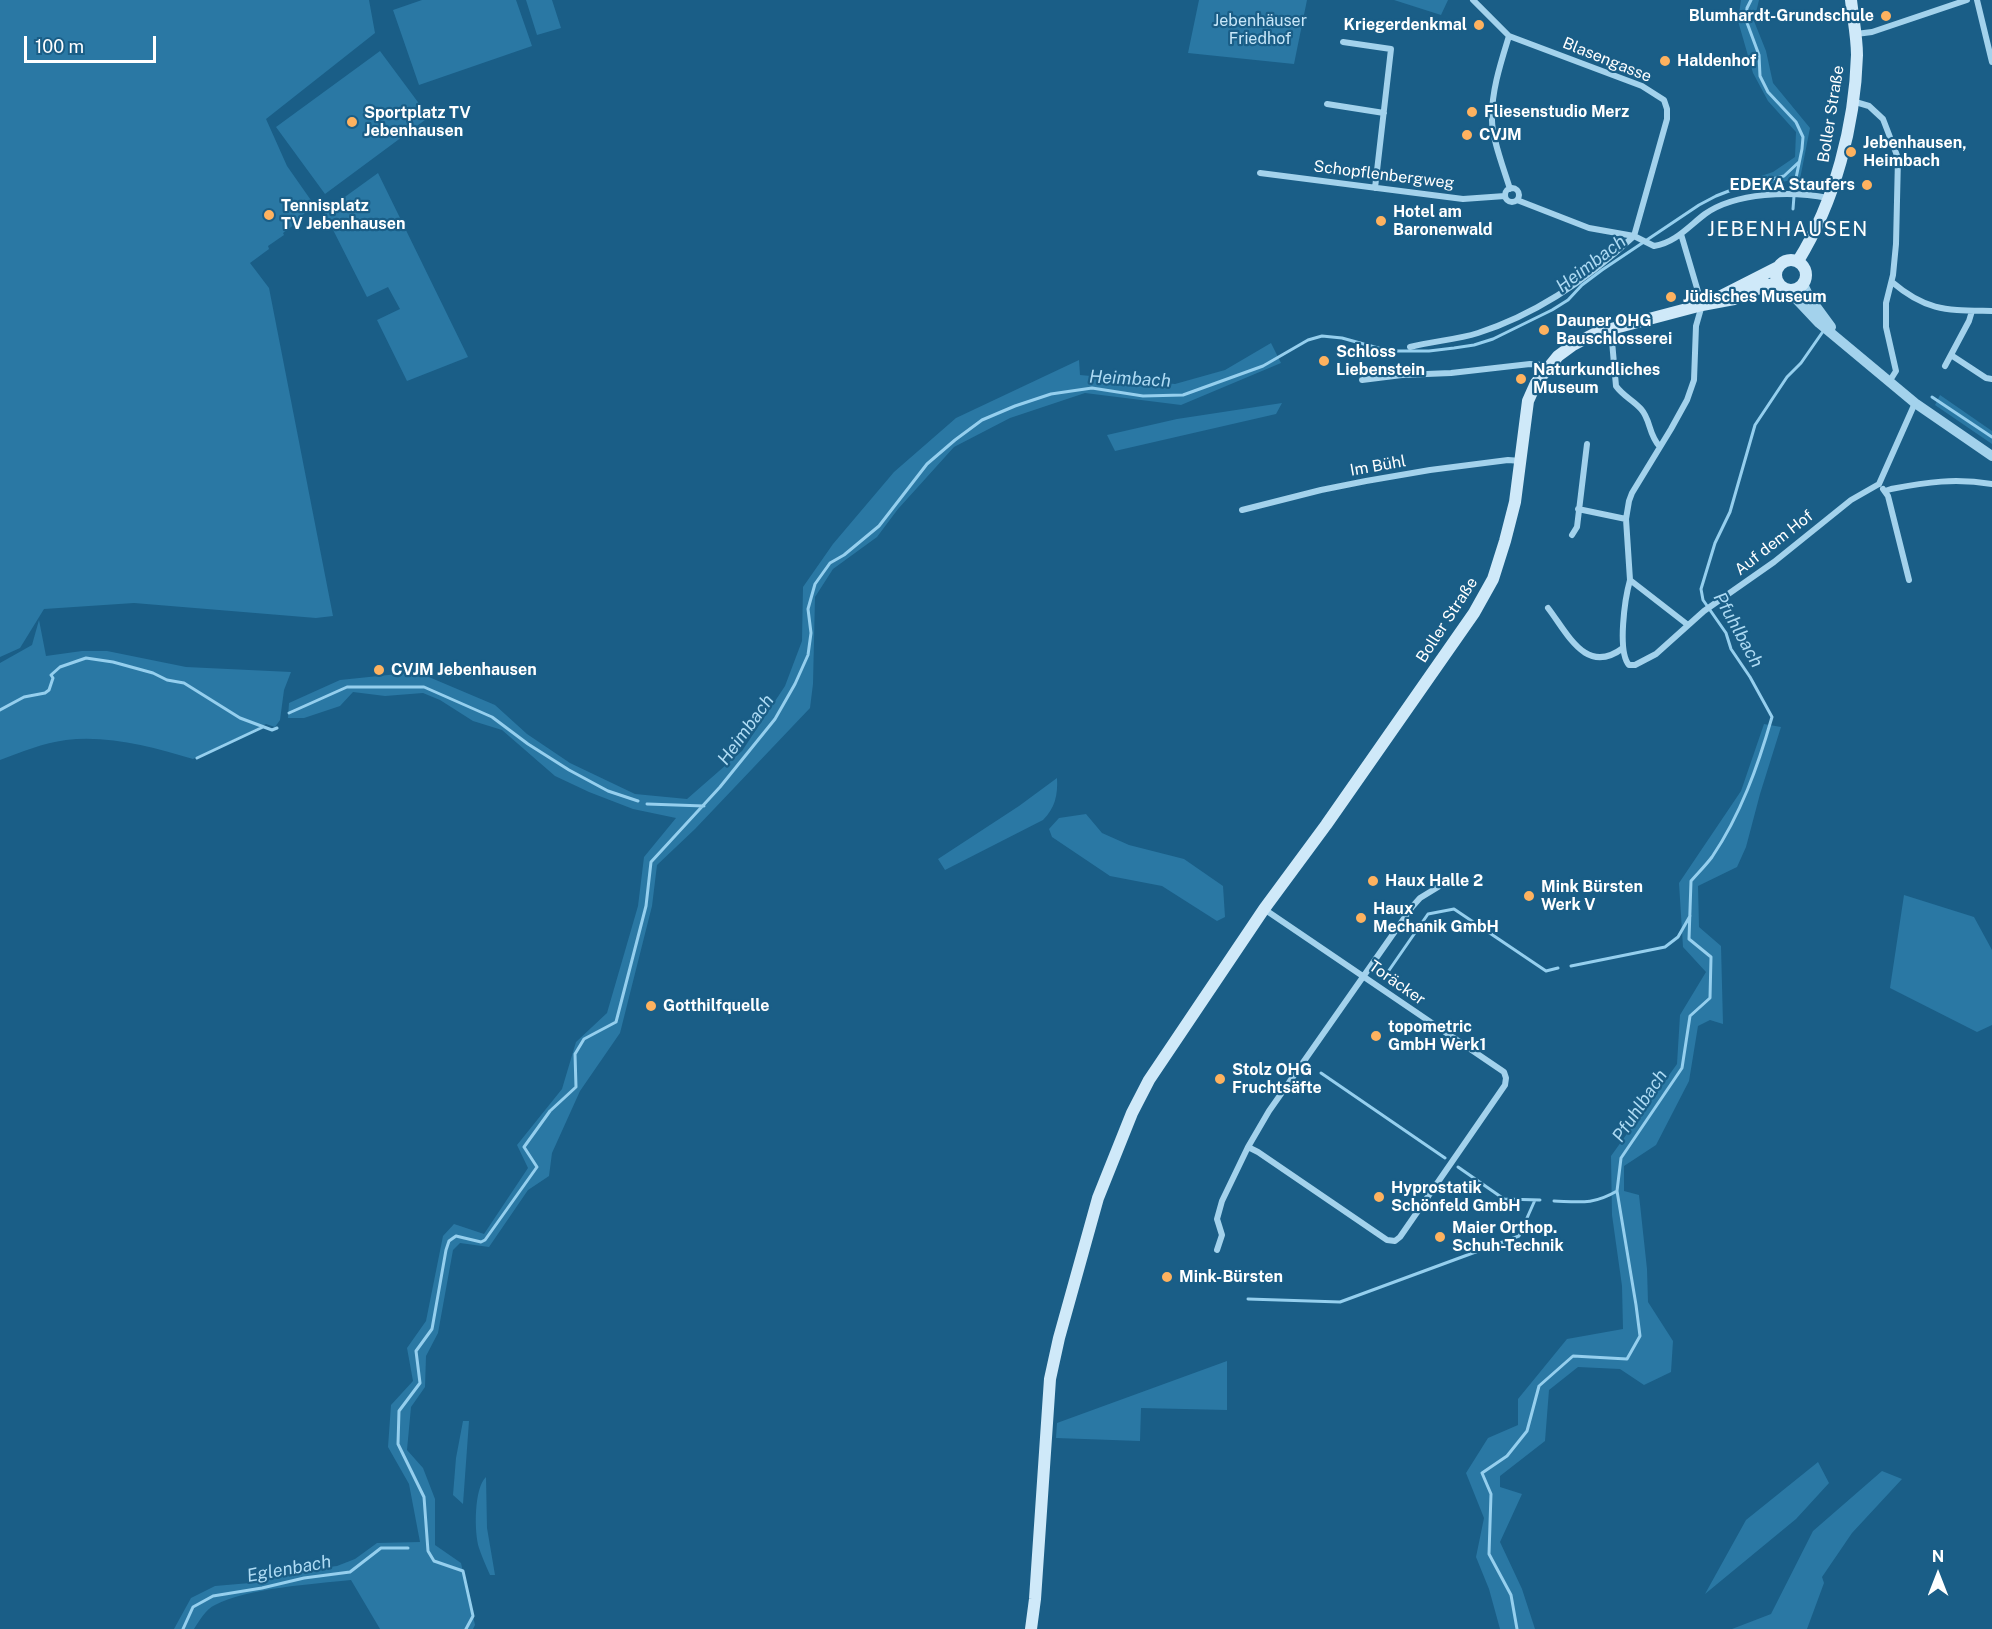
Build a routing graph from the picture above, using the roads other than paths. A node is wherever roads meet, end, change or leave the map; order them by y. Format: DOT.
graph roads {
  1 [pos="1473,0"];
  2 [pos="1851,0"];
  3 [pos="1967,0"];
  4 [pos="1977,0"];
  5 [pos="1856,34"];
  6 [pos="1509,36"];
  7 [pos="1343,42"];
  8 [pos="1992,62"];
  9 [pos="1852,101"];
  10 [pos="1327,104"];
  11 [pos="1384,113"];
  12 [pos="1260,173"];
  13 [pos="1375,188"];
  14 [pos="1510,189"];
  15 [pos="1505,196"];
  16 [pos="1829,198"];
  17 [pos="1517,200"];
  18 [pos="1681,234"];
  19 [pos="1635,237"];
  20 [pos="1798,261"];
  21 [pos="1778,267"];
  22 [pos="1892,282"];
  23 [pos="1803,284"];
  24 [pos="1783,287"];
  25 [pos="1702,305"];
  26 [pos="1972,311"];
  27 [pos="1992,311"];
  28 [pos="1611,329"];
  29 [pos="1836,335"];
  30 [pos="1410,346"];
  31 [pos="1951,355"];
  32 [pos="1945,366"];
  33 [pos="1548,367"];
  34 [pos="1992,379"];
  35 [pos="1362,380"];
  36 [pos="1890,382"];
  37 [pos="1915,404"];
  38 [pos="1587,444"];
  39 [pos="1660,447"];
  40 [pos="1992,456"];
  41 [pos="1521,461"];
  42 [pos="1879,484"];
  43 [pos="1992,484"];
  44 [pos="1885,492"];
  45 [pos="1578,508"];
  46 [pos="1242,510"];
  47 [pos="1626,519"];
  48 [pos="1572,535"];
  49 [pos="1630,580"];
  50 [pos="1909,580"];
  51 [pos="1548,608"];
  52 [pos="1688,625"];
  53 [pos="1623,648"];
  54 [pos="1438,887"];
  55 [pos="1264,909"];
  56 [pos="1364,975"];
  57 [pos="1248,1147"];
  58 [pos="1217,1250"];
  59 [pos="1031,1629"];
  1 -- 6 [label="street"];
  2 -- 5 [label="main road, Boller Straße"];
  3 -- 5 [label="street"];
  4 -- 8 [label="street"];
  5 -- 9 [label="main road, Boller Straße"];
  6 -- 14 [label="street"];
  6 -- 19 [label="street, Blasengasse"];
  7 -- 11 [label="street"];
  9 -- 16 [label="main road, Boller Straße"];
  9 -- 22 [label="street"];
  10 -- 11 [label="street"];
  11 -- 13 [label="street"];
  12 -- 13 [label="street, Schopflenbergweg"];
  13 -- 15 [label="street, Schopflenbergweg"];
  14 -- 15 [label="street"];
  14 -- 17 [label="street"];
  15 -- 17 [label="street"];
  16 -- 18 [label="street"];
  16 -- 20 [label="main road, Boller Straße"];
  17 -- 19 [label="street"];
  18 -- 19 [label="street"];
  18 -- 25 [label="street"];
  19 -- 30 [label="street"];
  20 -- 21 [label="main road"];
  20 -- 23 [label="main road"];
  21 -- 24 [label="main road"];
  21 -- 25 [label="main road, Boller Straße"];
  22 -- 26 [label="street"];
  22 -- 36 [label="street"];
  23 -- 24 [label="main road"];
  23 -- 29 [label="street"];
  24 -- 25 [label="main road, Boller Straße"];
  24 -- 29 [label="street"];
  25 -- 28 [label="main road, Boller Straße"];
  25 -- 39 [label="street"];
  26 -- 27 [label="street"];
  26 -- 31 [label="street"];
  28 -- 33 [label="main road, Boller Straße"];
  28 -- 39 [label="street"];
  29 -- 36 [label="street"];
  31 -- 32 [label="street"];
  31 -- 34 [label="street"];
  33 -- 35 [label="street"];
  33 -- 41 [label="main road, Boller Straße"];
  36 -- 37 [label="street"];
  37 -- 40 [label="street"];
  37 -- 42 [label="street"];
  38 -- 45 [label="street"];
  39 -- 47 [label="street"];
  41 -- 46 [label="street, Im Bühl"];
  41 -- 55 [label="main road, Boller Straße"];
  42 -- 44 [label="street"];
  42 -- 52 [label="street, Auf dem Hof"];
  43 -- 44 [label="street"];
  44 -- 50 [label="street"];
  45 -- 47 [label="street"];
  45 -- 48 [label="street"];
  47 -- 49 [label="street"];
  49 -- 52 [label="street"];
  49 -- 53 [label="street"];
  51 -- 53 [label="street"];
  52 -- 53 [label="street, Auf dem Hof"];
  54 -- 56 [label="street"];
  55 -- 56 [label="street, Toräcker"];
  55 -- 59 [label="main road, Boller Straße"];
  56 -- 57 [label="street"];
  56 -- 57 [label="street, Toräcker"];
  57 -- 58 [label="street"];
}
